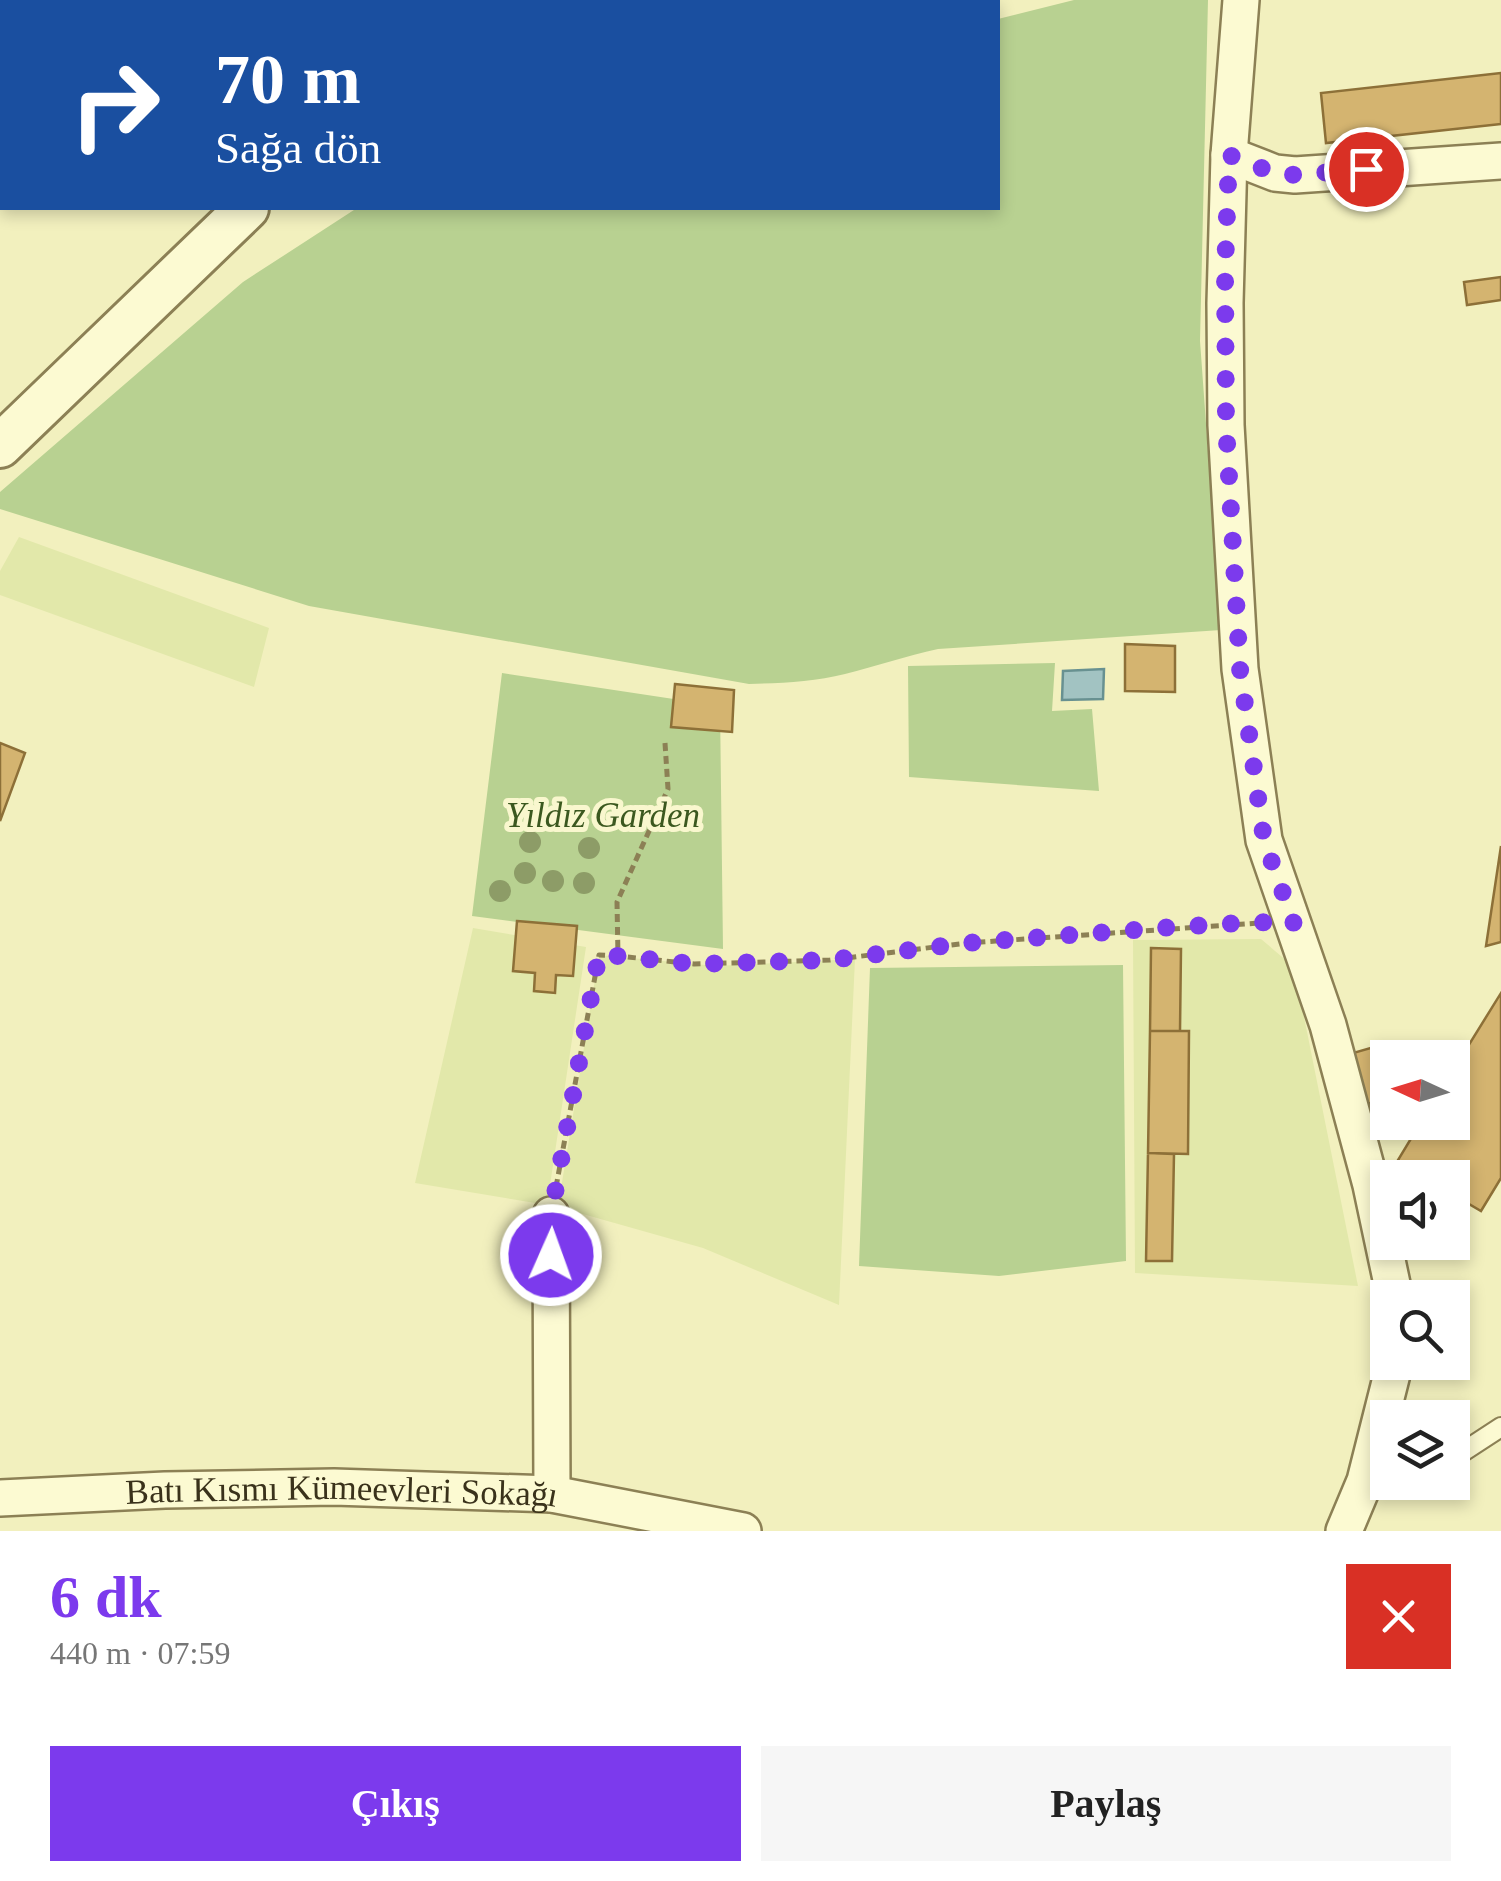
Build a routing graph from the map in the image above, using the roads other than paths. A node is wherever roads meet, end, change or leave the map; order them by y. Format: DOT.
graph roads {
  1 [pos="1241,0"];
  2 [pos="1229,155"];
  3 [pos="1501,161"];
  4 [pos="246,210"];
  5 [pos="0,446"];
  6 [pos="551,1215"];
  7 [pos="1392,1280"];
  8 [pos="1390,1380"];
  9 [pos="1501,1426"];
  10 [pos="1470,1446"];
  11 [pos="552,1494"];
  12 [pos="0,1498"];
  13 [pos="743,1531"];
  14 [pos="1344,1531"];
  1 -- 2 [label="street"];
  2 -- 3 [label="street"];
  2 -- 7 [label="street"];
  4 -- 5 [label="street"];
  6 -- 11 [label="street"];
  8 -- 14 [label="street"];
  9 -- 10 [label="lane"];
  11 -- 12 [label="street, Batı Kısmı Kümeevleri Sokağı"];
  11 -- 13 [label="street, Batı Kısmı Kümeevleri Sokağı"];
}
